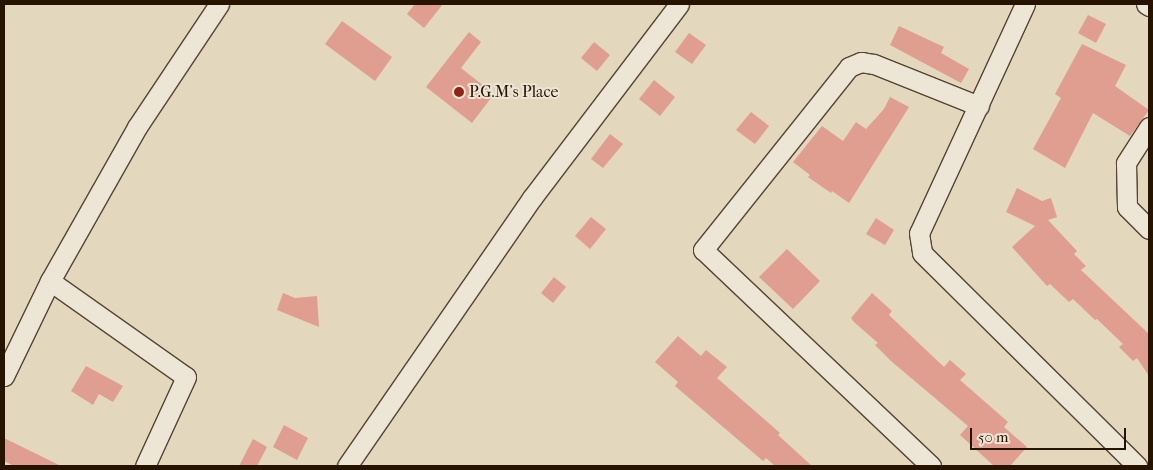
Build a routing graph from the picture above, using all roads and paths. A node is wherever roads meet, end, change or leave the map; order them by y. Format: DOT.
graph roads {
  1 [pos="219,4"];
  2 [pos="679,4"];
  3 [pos="1025,4"];
  4 [pos="1146,4"];
  5 [pos="1149,6"];
  6 [pos="979,106"];
  7 [pos="1149,127"];
  8 [pos="1149,229"];
  9 [pos="50,281"];
  10 [pos="4,376"];
  11 [pos="145,466"];
  12 [pos="347,466"];
  13 [pos="931,466"];
  14 [pos="1137,466"];
  1 -- 9 [label="street"];
  2 -- 12 [label="street"];
  3 -- 6 [label="street"];
  4 -- 5 [label="street"];
  6 -- 13 [label="street"];
  6 -- 14 [label="street"];
  7 -- 8 [label="street"];
  9 -- 10 [label="street"];
  9 -- 11 [label="street"];
}
